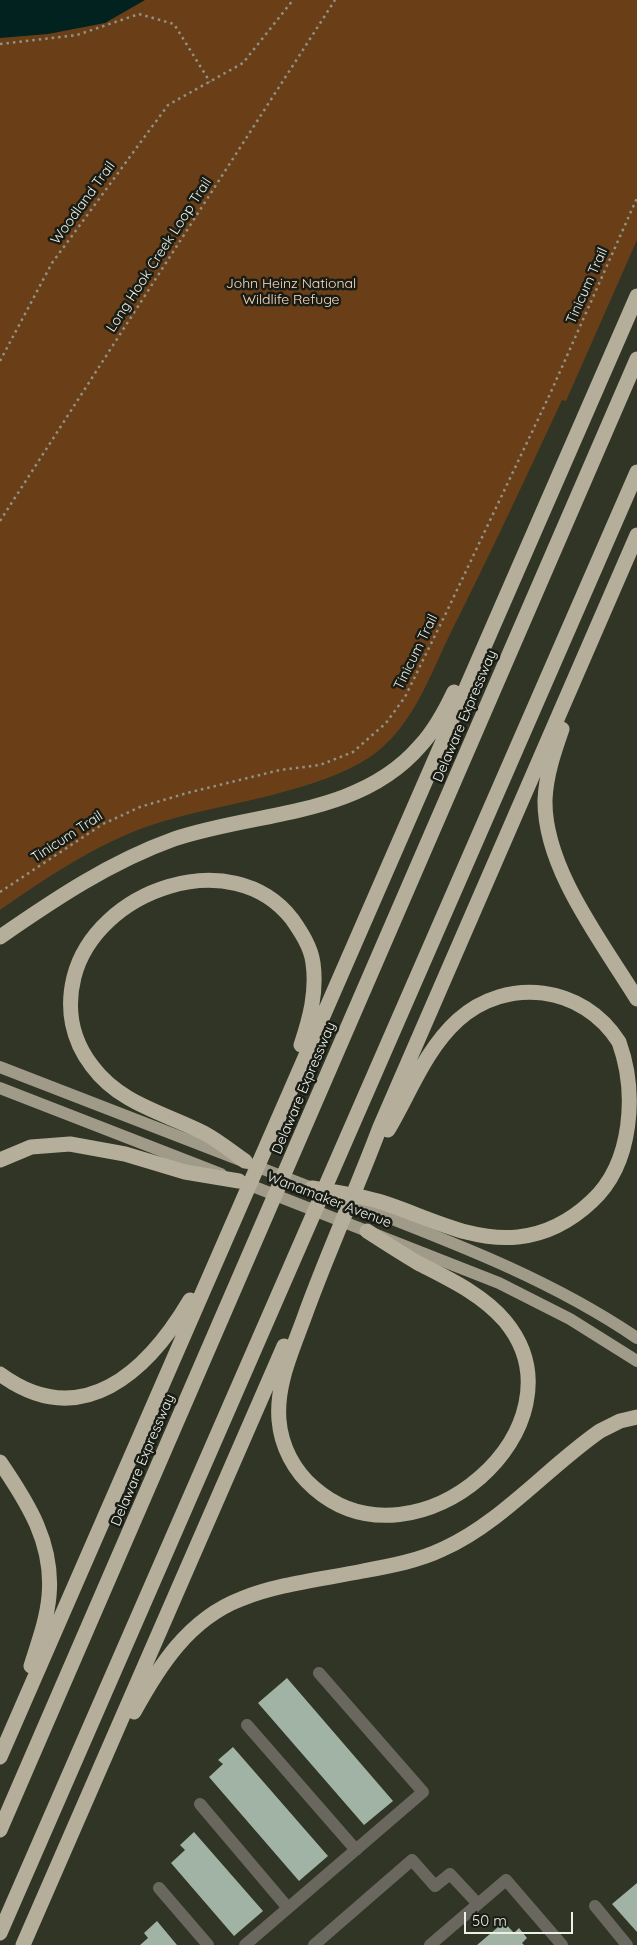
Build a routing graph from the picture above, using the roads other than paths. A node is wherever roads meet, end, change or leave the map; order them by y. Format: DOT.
graph roads {
  1 [pos="637,296"];
  2 [pos="637,358"];
  3 [pos="637,472"];
  4 [pos="637,535"];
  5 [pos="496,619"];
  6 [pos="577,672"];
  7 [pos="0,937"];
  8 [pos="637,999"];
  9 [pos="0,1067"];
  10 [pos="0,1088"];
  11 [pos="277,1122"];
  12 [pos="0,1160"];
  13 [pos="245,1161"];
  14 [pos="365,1167"];
  15 [pos="239,1181"];
  16 [pos="312,1188"];
  17 [pos="377,1207"];
  18 [pos="367,1231"];
  19 [pos="223,1245"];
  20 [pos="319,1276"];
  21 [pos="637,1338"];
  22 [pos="637,1361"];
  23 [pos="0,1374"];
  24 [pos="637,1417"];
  25 [pos="0,1462"];
  26 [pos="319,1673"];
  27 [pos="16,1721"];
  28 [pos="247,1725"];
  29 [pos="0,1757"];
  30 [pos="97,1777"];
  31 [pos="200,1804"];
  32 [pos="0,1830"];
  33 [pos="356,1850"];
  34 [pos="160,1888"];
  35 [pos="478,1904"];
  36 [pos="594,1906"];
  37 [pos="288,1908"];
  38 [pos="0,1934"];
  39 [pos="23,1945"];
  40 [pos="208,1945"];
  41 [pos="245,1945"];
  42 [pos="314,1945"];
  43 [pos="430,1945"];
  44 [pos="562,1945"];
  45 [pos="627,1945"];
  1 -- 5 [label="highway"];
  2 -- 32 [label="highway, Delaware Expressway"];
  3 -- 38 [label="highway"];
  4 -- 6 [label="highway"];
  5 -- 7 [label="highway"];
  5 -- 11 [label="highway"];
  6 -- 8 [label="highway"];
  6 -- 14 [label="highway"];
  9 -- 13 [label="main road, Wanamaker Avenue"];
  10 -- 15 [label="main road, Wanamaker Avenue"];
  11 -- 13 [label="highway"];
  11 -- 19 [label="highway"];
  12 -- 15 [label="highway"];
  13 -- 16 [label="main road, Wanamaker Avenue"];
  14 -- 17 [label="highway"];
  14 -- 20 [label="highway"];
  15 -- 18 [label="main road, Wanamaker Avenue"];
  16 -- 17 [label="highway"];
  17 -- 21 [label="main road, Wanamaker Avenue"];
  18 -- 20 [label="highway"];
  18 -- 22 [label="main road, Wanamaker Avenue"];
  19 -- 23 [label="highway"];
  19 -- 27 [label="highway"];
  20 -- 30 [label="highway"];
  24 -- 30 [label="highway"];
  25 -- 27 [label="highway"];
  26 -- 33 [label="lane"];
  27 -- 29 [label="highway"];
  28 -- 33 [label="lane"];
  30 -- 39 [label="highway"];
  31 -- 37 [label="lane"];
  33 -- 37 [label="lane"];
  34 -- 40 [label="lane"];
  35 -- 42 [label="lane"];
  35 -- 43 [label="lane"];
  35 -- 44 [label="lane"];
  36 -- 45 [label="lane"];
  37 -- 41 [label="lane"];
}
